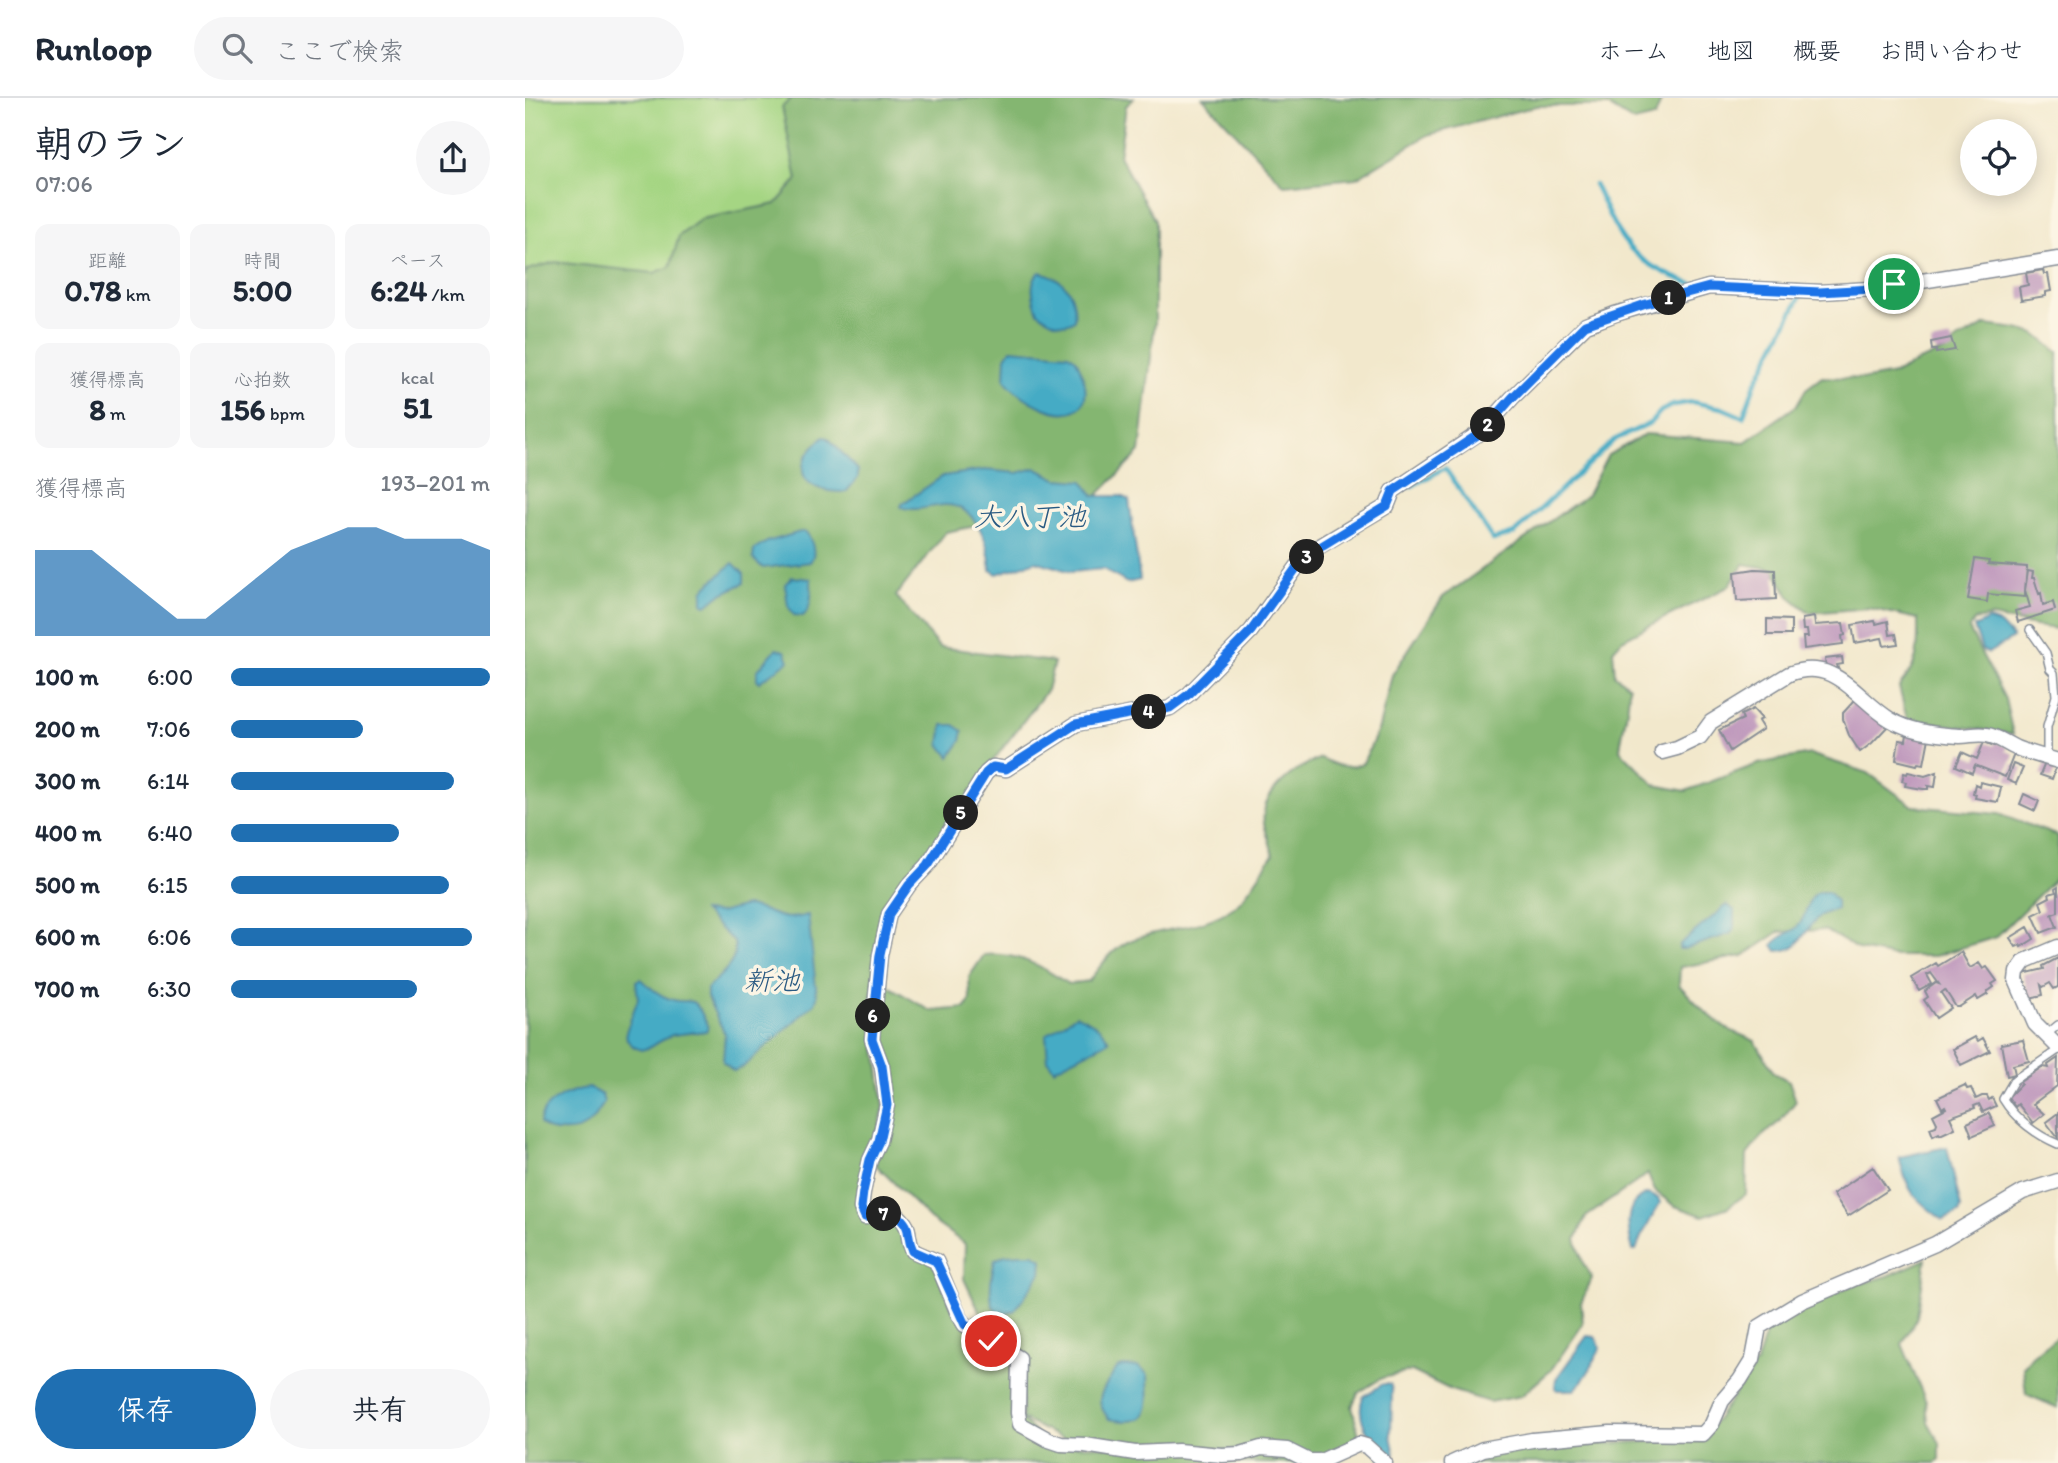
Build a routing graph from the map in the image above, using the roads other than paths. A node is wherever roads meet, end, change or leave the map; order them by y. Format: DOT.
graph roads {
  1 [pos="2058,259"];
  2 [pos="2030,630"];
  3 [pos="1662,752"];
  4 [pos="2053,759"];
  5 [pos="2058,947"];
  6 [pos="2058,1025"];
  7 [pos="2045,1035"];
  8 [pos="2058,1049"];
  9 [pos="2058,1144"];
  10 [pos="2058,1181"];
  11 [pos="1385,1463"];
  12 [pos="1452,1463"];
  1 -- 11 [label="street"];
  2 -- 4 [label="lane"];
  3 -- 4 [label="street"];
  5 -- 7 [label="street"];
  6 -- 7 [label="lane"];
  7 -- 8 [label="street"];
  8 -- 9 [label="lane"];
  10 -- 12 [label="street"];
}
